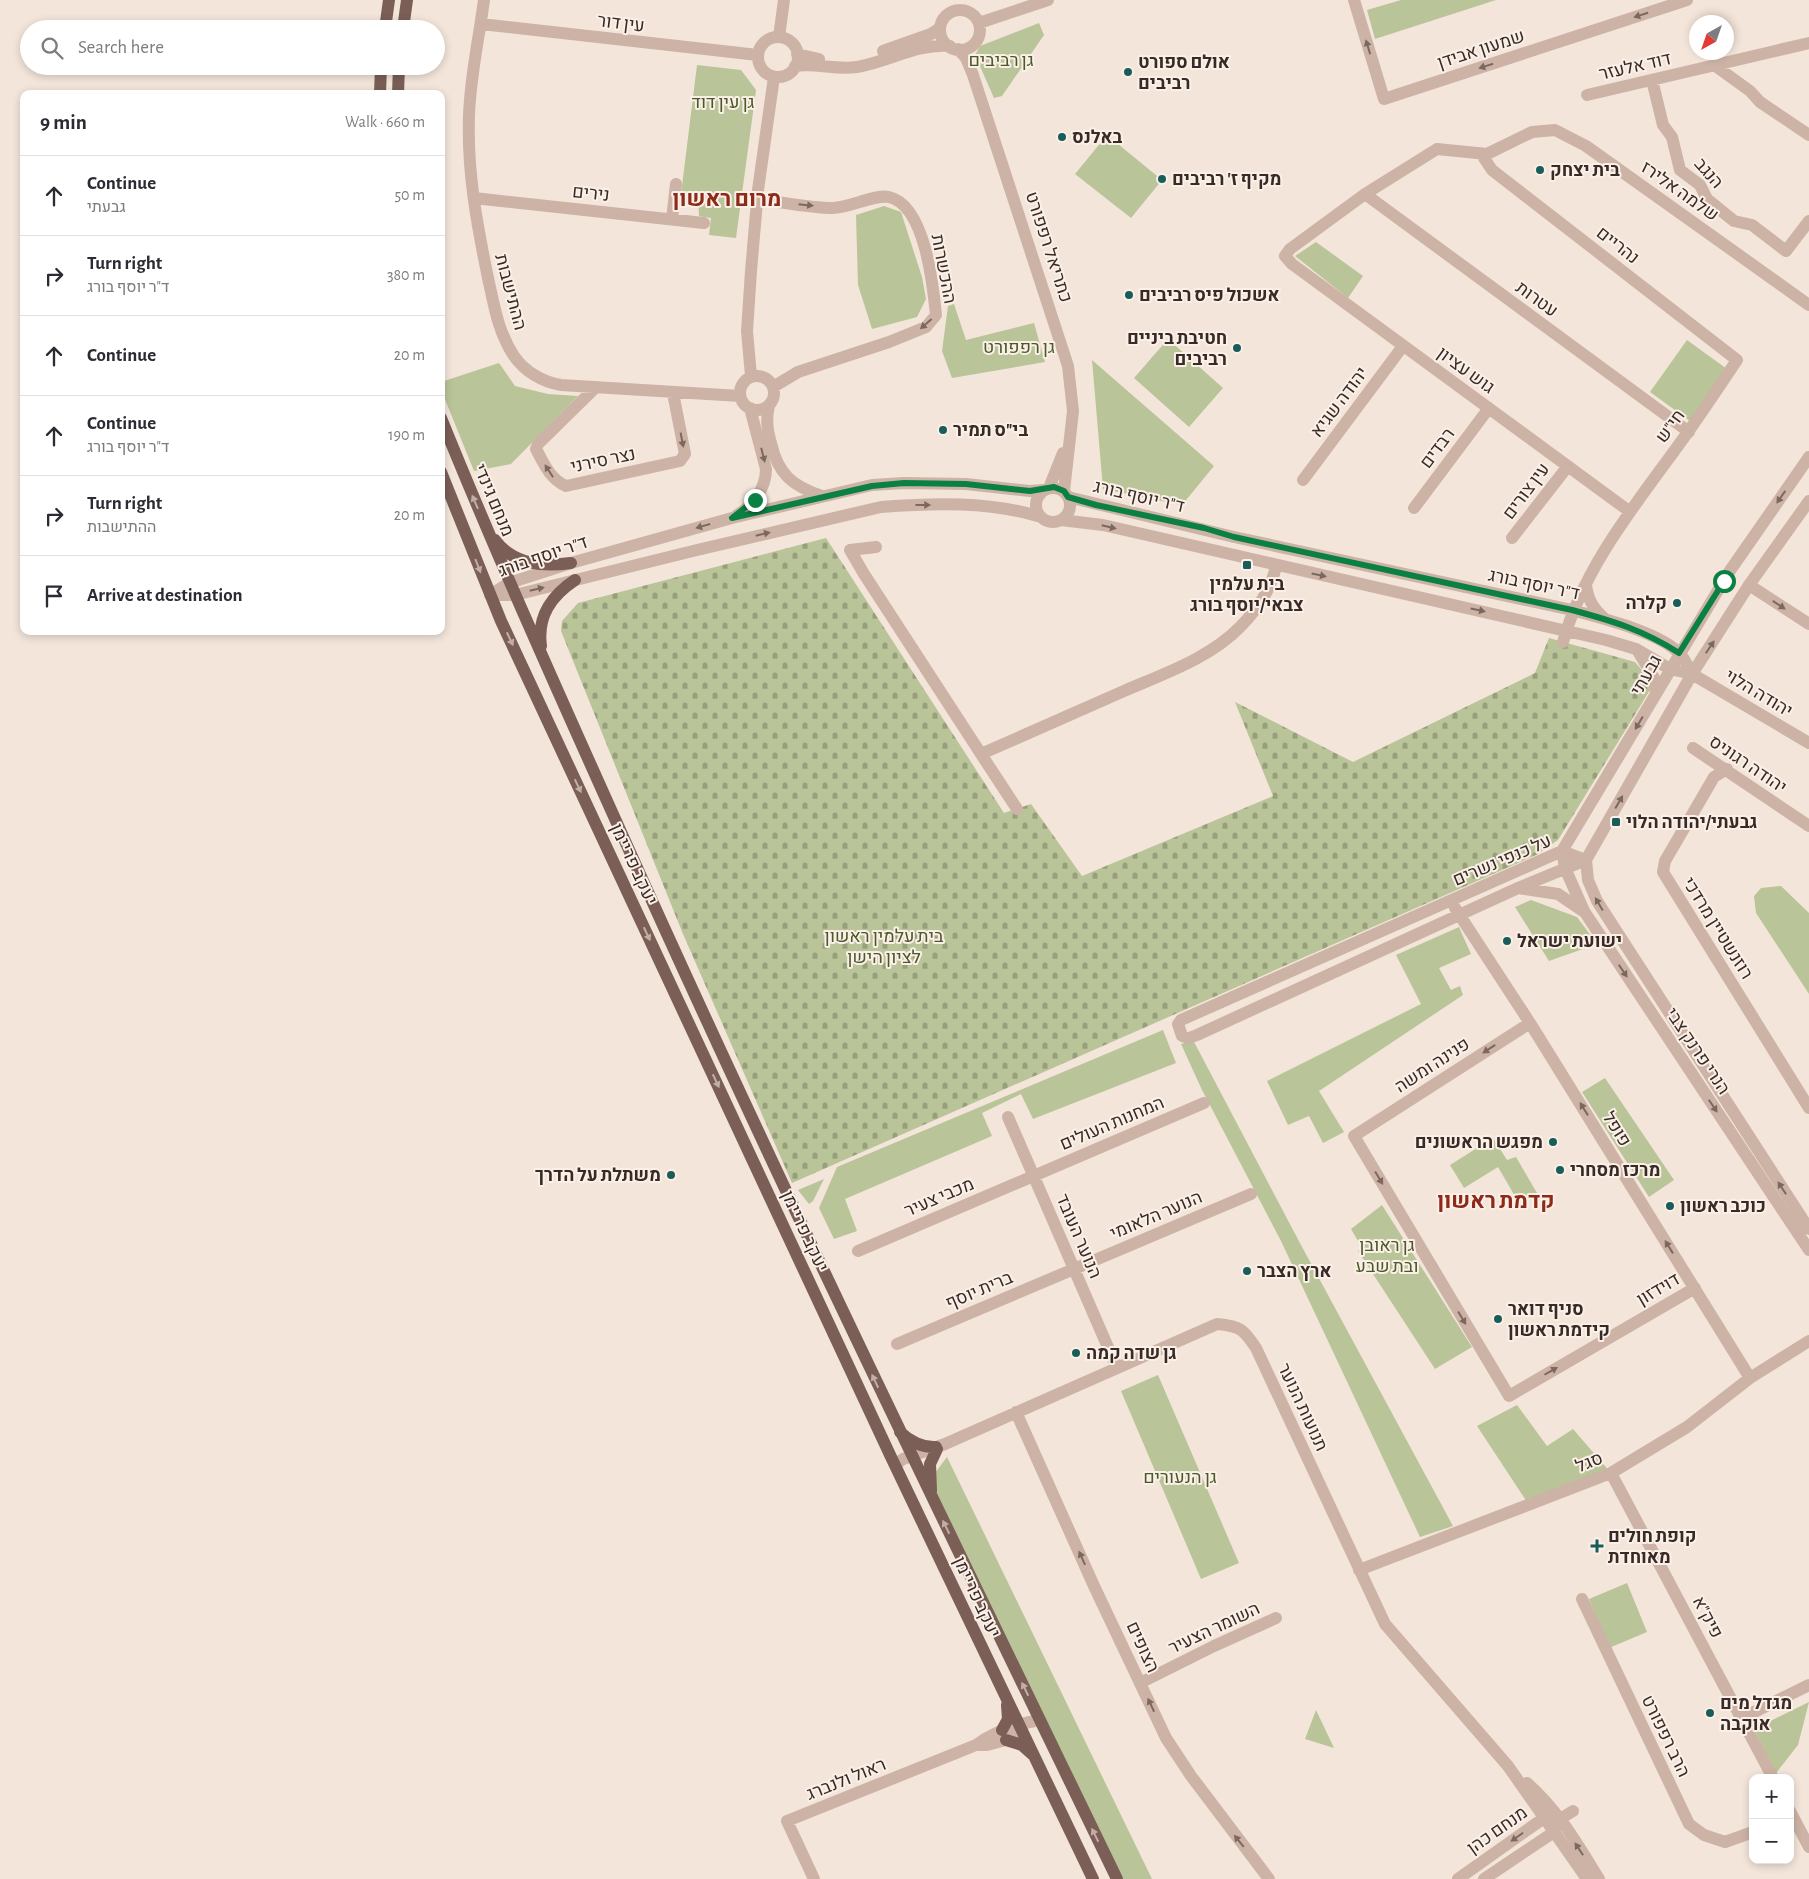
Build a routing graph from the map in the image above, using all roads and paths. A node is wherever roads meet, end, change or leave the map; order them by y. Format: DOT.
graph roads {
  1 [pos="389,0"];
  2 [pos="407,0"];
  3 [pos="484,0"];
  4 [pos="784,0"];
  5 [pos="946,0"];
  6 [pos="1048,0"];
  7 [pos="1354,0"];
  8 [pos="1687,0"];
  9 [pos="955,5"];
  10 [pos="946,15"];
  11 [pos="386,20"];
  12 [pos="404,20"];
  13 [pos="979,22"];
  14 [pos="481,24"];
  15 [pos="940,28"];
  16 [pos="779,37"];
  17 [pos="1809,43"];
  18 [pos="959,47"];
  19 [pos="758,55"];
  20 [pos="796,60"];
  21 [pos="1714,66"];
  22 [pos="381,75"];
  23 [pos="399,75"];
  24 [pos="774,76"];
  25 [pos="1652,80"];
  26 [pos="380,90"];
  27 [pos="398,90"];
  28 [pos="1587,95"];
  29 [pos="1809,135"];
  30 [pos="1482,155"];
  31 [pos="676,184"];
  32 [pos="1365,194"];
  33 [pos="474,198"];
  34 [pos="758,199"];
  35 [pos="672,219"];
  36 [pos="1809,221"];
  37 [pos="704,222"];
  38 [pos="1809,305"];
  39 [pos="1403,346"];
  40 [pos="1738,360"];
  41 [pos="751,376"];
  42 [pos="596,387"];
  43 [pos="773,387"];
  44 [pos="673,393"];
  45 [pos="740,396"];
  46 [pos="769,405"];
  47 [pos="750,408"];
  48 [pos="1489,408"];
  49 [pos="445,428"];
  50 [pos="1689,432"];
  51 [pos="1068,442"];
  52 [pos="1809,457"];
  53 [pos="1568,466"];
  54 [pos="1303,480"];
  55 [pos="445,482"];
  56 [pos="1046,489"];
  57 [pos="1066,494"];
  58 [pos="822,496"];
  59 [pos="1809,501"];
  60 [pos="1414,508"];
  61 [pos="1629,511"];
  62 [pos="1040,517"];
  63 [pos="732,518"];
  64 [pos="1061,520"];
  65 [pos="484,522"];
  66 [pos="1512,538"];
  67 [pos="876,547"];
  68 [pos="572,563"];
  69 [pos="1276,566"];
  70 [pos="575,580"];
  71 [pos="509,583"];
  72 [pos="1586,584"];
  73 [pos="1749,585"];
  74 [pos="490,595"];
  75 [pos="515,595"];
  76 [pos="1572,610"];
  77 [pos="1606,619"];
  78 [pos="1809,624"];
  79 [pos="1566,629"];
  80 [pos="1563,642"];
  81 [pos="1636,649"];
  82 [pos="1679,653"];
  83 [pos="542,658"];
  84 [pos="1670,669"];
  85 [pos="1692,674"];
  86 [pos="1656,694"];
  87 [pos="1809,743"];
  88 [pos="1693,748"];
  89 [pos="981,754"];
  90 [pos="1727,769"];
  91 [pos="1017,809"];
  92 [pos="1809,826"];
  93 [pos="1562,851"];
  94 [pos="1586,860"];
  95 [pos="1565,868"];
  96 [pos="1518,888"];
  97 [pos="1451,901"];
  98 [pos="1584,911"];
  99 [pos="1460,914"];
  100 [pos="1530,1023"];
  101 [pos="1204,1103"];
  102 [pos="1809,1108"];
  103 [pos="1008,1117"];
  104 [pos="1034,1175"];
  105 [pos="1251,1194"];
  106 [pos="1809,1229"];
  107 [pos="1809,1250"];
  108 [pos="858,1251"];
  109 [pos="1074,1268"];
  110 [pos="1695,1288"];
  111 [pos="1809,1341"];
  112 [pos="897,1344"];
  113 [pos="1117,1368"];
  114 [pos="1750,1378"];
  115 [pos="1509,1396"];
  116 [pos="1016,1412"];
  117 [pos="899,1431"];
  118 [pos="939,1447"];
  119 [pos="912,1458"];
  120 [pos="895,1465"];
  121 [pos="1611,1473"];
  122 [pos="931,1496"];
  123 [pos="1359,1570"];
  124 [pos="1582,1600"];
  125 [pos="1276,1618"];
  126 [pos="1140,1683"];
  127 [pos="1809,1685"];
  128 [pos="1007,1700"];
  129 [pos="1742,1718"];
  130 [pos="1040,1720"];
  131 [pos="1021,1729"];
  132 [pos="1004,1735"];
  133 [pos="1034,1756"];
  134 [pos="1508,1766"];
  135 [pos="1771,1774"];
  136 [pos="1573,1811"];
  137 [pos="1544,1818"];
  138 [pos="1560,1819"];
  139 [pos="1793,1819"];
  140 [pos="1554,1832"];
  141 [pos="1749,1833"];
  142 [pos="1809,1847"];
  143 [pos="814,1879"];
  144 [pos="1093,1879"];
  145 [pos="1117,1879"];
  146 [pos="1269,1879"];
  147 [pos="1458,1879"];
  148 [pos="1484,1879"];
  149 [pos="1587,1879"];
  150 [pos="1599,1879"];
  1 -- 11 [label="main road"];
  2 -- 12 [label="main road"];
  3 -- 14 [label="street, ההתישבות"];
  4 -- 16 [label="street"];
  5 -- 10 [label="street"];
  6 -- 13 [label="street"];
  8 -- 7 [label="street, שמעון אבידן, one-way"];
  9 -- 10 [label="street"];
  9 -- 13 [label="street"];
  10 -- 15 [label="street"];
  13 -- 18 [label="street"];
  14 -- 19 [label="street, עין דור"];
  14 -- 33 [label="street, ההתישבות"];
  15 -- 18 [label="street"];
  15 -- 20 [label="street"];
  16 -- 19 [label="street"];
  16 -- 20 [label="street"];
  17 -- 21 [label="street, דוד אלעזר"];
  18 -- 20 [label="street"];
  18 -- 51 [label="street, כתריאל רפפורט"];
  19 -- 24 [label="street"];
  20 -- 24 [label="street"];
  21 -- 25 [label="street, דוד אלעזר"];
  21 -- 29 [label="street"];
  22 -- 26 [label="main road"];
  23 -- 27 [label="main road"];
  24 -- 34 [label="street"];
  25 -- 28 [label="street, דוד אלעזר"];
  25 -- 36 [label="street, הנגב"];
  30 -- 32 [label="street, שלמה אלירז"];
  30 -- 38 [label="street, שלמה אלירז"];
  30 -- 40 [label="street, נהריים"];
  31 -- 35 [label="street"];
  32 -- 39 [label="street, גוש עציון"];
  32 -- 50 [label="street, עטרות"];
  33 -- 35 [label="street, נירים"];
  33 -- 42 [label="street, ההתישבות"];
  34 -- 41 [label="street"];
  34 -- 43 [label="street, ההכשרות, one-way"];
  35 -- 37 [label="street, נירים"];
  39 -- 48 [label="street, גוש עציון"];
  39 -- 54 [label="street, יהודה שגיא"];
  40 -- 50 [label="street, חי\"ש"];
  41 -- 43 [label="street"];
  41 -- 45 [label="street"];
  42 -- 44 [label="street, ההתישבות"];
  44 -- 42 [label="street, נצר סירני, one-way"];
  43 -- 46 [label="street"];
  44 -- 45 [label="street, ההתישבות"];
  45 -- 47 [label="street"];
  46 -- 47 [label="street"];
  46 -- 58 [label="street"];
  47 -- 63 [label="street, one-way"];
  48 -- 53 [label="street, גוש עציון"];
  48 -- 60 [label="street, רבדים"];
  65 -- 49 [label="main road, מנחם גינדי, one-way"];
  50 -- 61 [label="street, חי\"ש"];
  51 -- 56 [label="street, כתריאל רפפורט"];
  51 -- 57 [label="street, כתריאל רפפורט"];
  52 -- 82 [label="street, גבעתי, one-way"];
  53 -- 61 [label="street, גוש עציון"];
  53 -- 66 [label="street, עין צורים"];
  55 -- 74 [label="main road, one-way"];
  56 -- 57 [label="street"];
  56 -- 58 [label="street, ד\"ר יוסף בורג"];
  56 -- 62 [label="street"];
  57 -- 64 [label="street"];
  57 -- 76 [label="street, ד\"ר יוסף בורג"];
  58 -- 63 [label="street, ד\"ר יוסף בורג"];
  59 -- 73 [label="street"];
  61 -- 72 [label="street, חי\"ש"];
  62 -- 64 [label="street"];
  70 -- 62 [label="street, ד\"ר יוסף בורג, one-way"];
  63 -- 68 [label="street, ד\"ר יוסף בורג, one-way"];
  64 -- 69 [label="street, ד\"ר יוסף בורג, one-way"];
  65 -- 68 [label="main road"];
  65 -- 71 [label="main road, מנחם גינדי"];
  67 -- 89 [label="street"];
  68 -- 71 [label="street, ד\"ר יוסף בורג"];
  69 -- 79 [label="street, ד\"ר יוסף בורג, one-way"];
  69 -- 89 [label="street"];
  75 -- 70 [label="street, ד\"ר יוסף בורג, one-way"];
  70 -- 83 [label="main road"];
  71 -- 74 [label="street, ד\"ר יוסף בורג"];
  71 -- 75 [label="main road, מנחם גינדי"];
  72 -- 76 [label="street, חי\"ש"];
  72 -- 77 [label="street"];
  73 -- 78 [label="street, one-way"];
  85 -- 73 [label="street, one-way"];
  74 -- 75 [label="street, ד\"ר יוסף בורג"];
  74 -- 120 [label="main road, יעקב פריימן, one-way"];
  75 -- 83 [label="main road, יעקב פריימן"];
  76 -- 77 [label="street, ד\"ר יוסף בורג"];
  76 -- 79 [label="street, חי\"ש"];
  77 -- 82 [label="street, ד\"ר יוסף בורג"];
  79 -- 80 [label="street, חי\"ש"];
  79 -- 81 [label="street, ד\"ר יוסף בורג"];
  81 -- 84 [label="street, ד\"ר יוסף בורג"];
  81 -- 86 [label="street"];
  82 -- 84 [label="street, גבעתי"];
  82 -- 85 [label="street, ד\"ר יוסף בורג"];
  117 -- 83 [label="main road, יעקב פריימן, one-way"];
  84 -- 85 [label="street, ד\"ר יוסף בורג"];
  84 -- 86 [label="street, גבעתי"];
  85 -- 87 [label="street, יהודה הלוי"];
  94 -- 85 [label="street, one-way"];
  86 -- 93 [label="street, גבעתי, one-way"];
  88 -- 90 [label="street, יהודה רגוניס"];
  89 -- 91 [label="street"];
  90 -- 92 [label="street, יהודה רגוניס"];
  90 -- 102 [label="street, רוזנשטיין מרדכי"];
  93 -- 94 [label="street, על כנפי נשרים"];
  93 -- 95 [label="street"];
  93 -- 97 [label="street, על כנפי נשרים"];
  94 -- 95 [label="street, על כנפי נשרים"];
  106 -- 94 [label="street, הנרי פרנק צבי, one-way"];
  95 -- 96 [label="street, על כנפי נשרים"];
  95 -- 98 [label="street, הנרי פרנק צבי"];
  96 -- 98 [label="street"];
  96 -- 99 [label="street, על כנפי נשרים"];
  97 -- 99 [label="street, פופל"];
  97 -- 99 [label="street, על כנפי נשרים"];
  98 -- 107 [label="street, הנרי פרנק צבי, one-way"];
  99 -- 100 [label="street, פופל"];
  110 -- 100 [label="street, פופל, one-way"];
  100 -- 115 [label="street, פנינה ומשה, one-way"];
  101 -- 104 [label="street, המחנות העולים"];
  103 -- 104 [label="street, הנוער העובד"];
  104 -- 108 [label="street, מכבי צעיר"];
  104 -- 109 [label="street, הנוער העובד"];
  105 -- 109 [label="street, הנוער הלאומי"];
  109 -- 112 [label="street, ברית יוסף"];
  109 -- 113 [label="street, הנוער העובד"];
  110 -- 114 [label="street, פופל"];
  115 -- 110 [label="street, דוידזון, one-way"];
  111 -- 114 [label="street, סגל"];
  113 -- 116 [label="street, תנועות הנוער"];
  113 -- 123 [label="street, תנועות הנוער"];
  114 -- 121 [label="street, סגל"];
  116 -- 118 [label="street, תנועות הנוער"];
  126 -- 116 [label="street, הצופים, one-way"];
  117 -- 118 [label="main road"];
  117 -- 119 [label="main road, יעקב פריימן"];
  118 -- 119 [label="street, תנועות הנוער"];
  118 -- 122 [label="main road"];
  119 -- 120 [label="street, תנועות הנוער"];
  119 -- 122 [label="main road, יעקב פריימן"];
  120 -- 128 [label="main road, יעקב פריימן"];
  121 -- 123 [label="street, סגל"];
  121 -- 129 [label="street, פיק\"א"];
  130 -- 122 [label="main road, יעקב פריימן, one-way"];
  123 -- 134 [label="street, תנועות הנוער"];
  124 -- 141 [label="street, הרב רפפורט"];
  125 -- 126 [label="street, השומר הצעיר"];
  146 -- 126 [label="street, הצופים, one-way"];
  127 -- 129 [label="street"];
  128 -- 131 [label="main road, יעקב פריימן"];
  128 -- 132 [label="main road"];
  129 -- 135 [label="street, פיק\"א"];
  130 -- 131 [label="street, ראול ולנברג"];
  145 -- 130 [label="main road, יעקב פריימן, one-way"];
  131 -- 132 [label="street, ראול ולנברג"];
  131 -- 133 [label="main road, יעקב פריימן"];
  132 -- 133 [label="main road"];
  132 -- 143 [label="street, ראול ולנברג"];
  133 -- 144 [label="main road, יעקב פריימן"];
  134 -- 137 [label="street, תנועות הנוער"];
  134 -- 138 [label="street, תנועות הנוער"];
  136 -- 138 [label="street"];
  137 -- 138 [label="street, מנחם כהן"];
  137 -- 140 [label="street, תנועות הנוער"];
  137 -- 147 [label="street, מנחם כהן, one-way"];
  138 -- 140 [label="street, מנחם כהן"];
  150 -- 138 [label="street, תנועות הנוער, one-way"];
  139 -- 142 [label="street"];
  140 -- 148 [label="street, מנחם כהן"];
  140 -- 149 [label="street, תנועות הנוער"];
}
